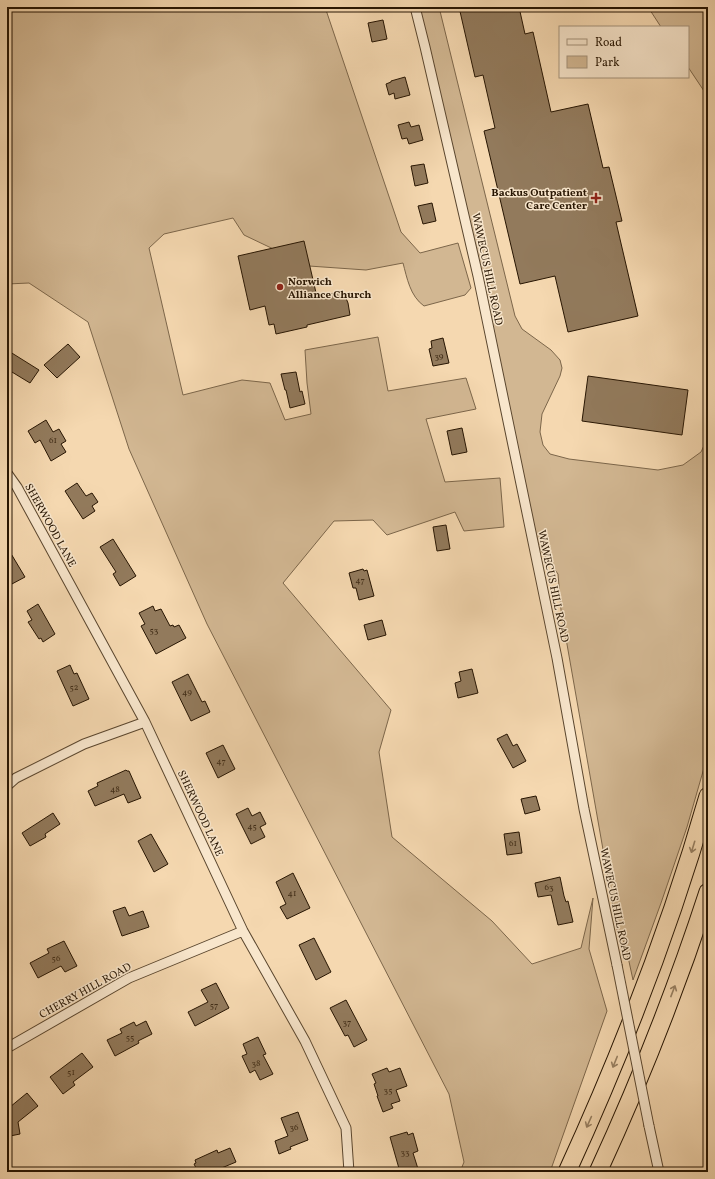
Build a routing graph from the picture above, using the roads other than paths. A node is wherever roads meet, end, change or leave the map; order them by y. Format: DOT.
graph roads {
  1 [pos="415,7"];
  2 [pos="7,473"];
  3 [pos="145,722"];
  4 [pos="7,786"];
  5 [pos="708,796"];
  6 [pos="708,892"];
  7 [pos="243,931"];
  8 [pos="7,1048"];
  9 [pos="349,1172"];
  10 [pos="567,1172"];
  11 [pos="598,1172"];
  12 [pos="659,1172"];
  1 -- 12 [label="street, WAWECUS HILL ROAD, bridge"];
  2 -- 3 [label="street, SHERWOOD LANE"];
  3 -- 4 [label="street"];
  3 -- 7 [label="street, SHERWOOD LANE"];
  5 -- 10 [label="highway, one-way"];
  11 -- 6 [label="highway, one-way"];
  7 -- 8 [label="street, CHERRY HILL ROAD"];
  7 -- 9 [label="street, SHERWOOD LANE"];
}
